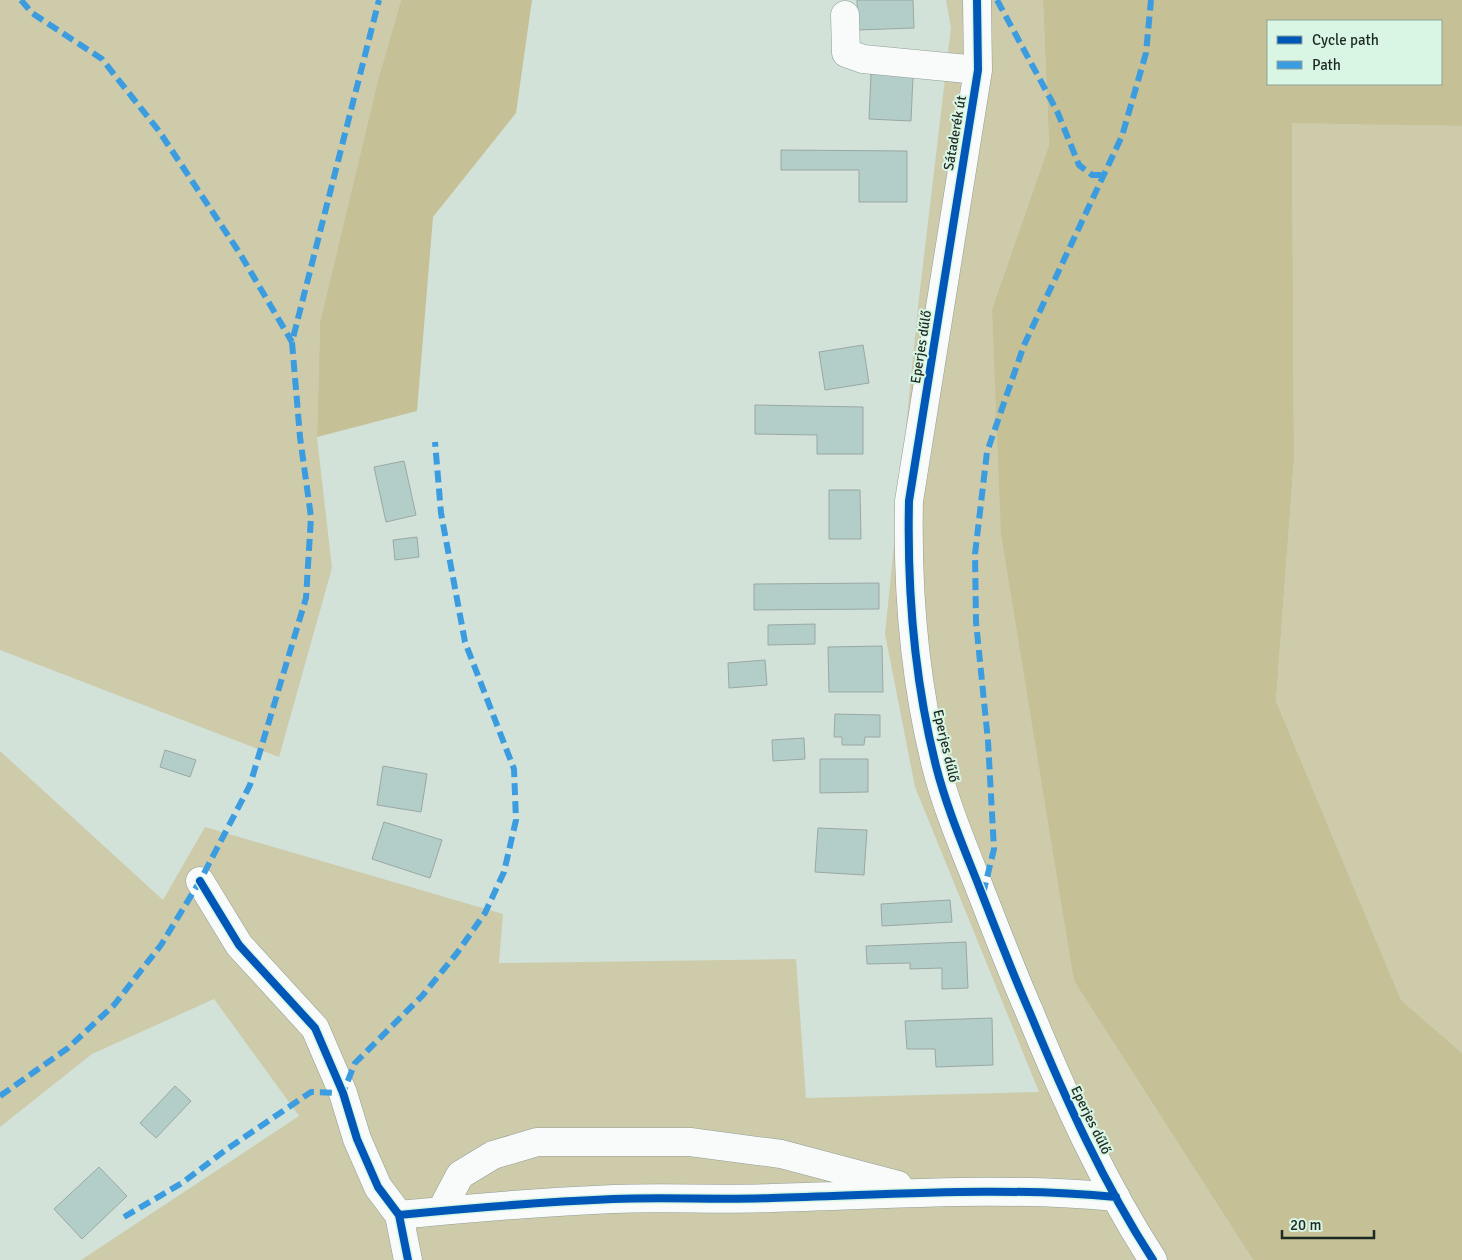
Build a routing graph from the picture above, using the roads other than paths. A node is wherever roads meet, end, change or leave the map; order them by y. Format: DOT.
graph roads {
  1 [pos="978,0"];
  2 [pos="845,15"];
  3 [pos="978,70"];
  4 [pos="946,270"];
  5 [pos="200,881"];
  6 [pos="923,1192"];
  7 [pos="1116,1197"];
  8 [pos="441,1211"];
  9 [pos="399,1215"];
  10 [pos="408,1260"];
  11 [pos="1153,1260"];
  1 -- 3 [label="street, Sátaderék út"];
  2 -- 3 [label="street"];
  3 -- 4 [label="street, Sátaderék út"];
  4 -- 7 [label="street, Eperjes dűlő"];
  5 -- 9 [label="street"];
  6 -- 7 [label="street"];
  6 -- 8 [label="street"];
  6 -- 8 [label="street"];
  7 -- 11 [label="street, Eperjes dűlő"];
  8 -- 9 [label="street"];
  9 -- 10 [label="street"];
}
